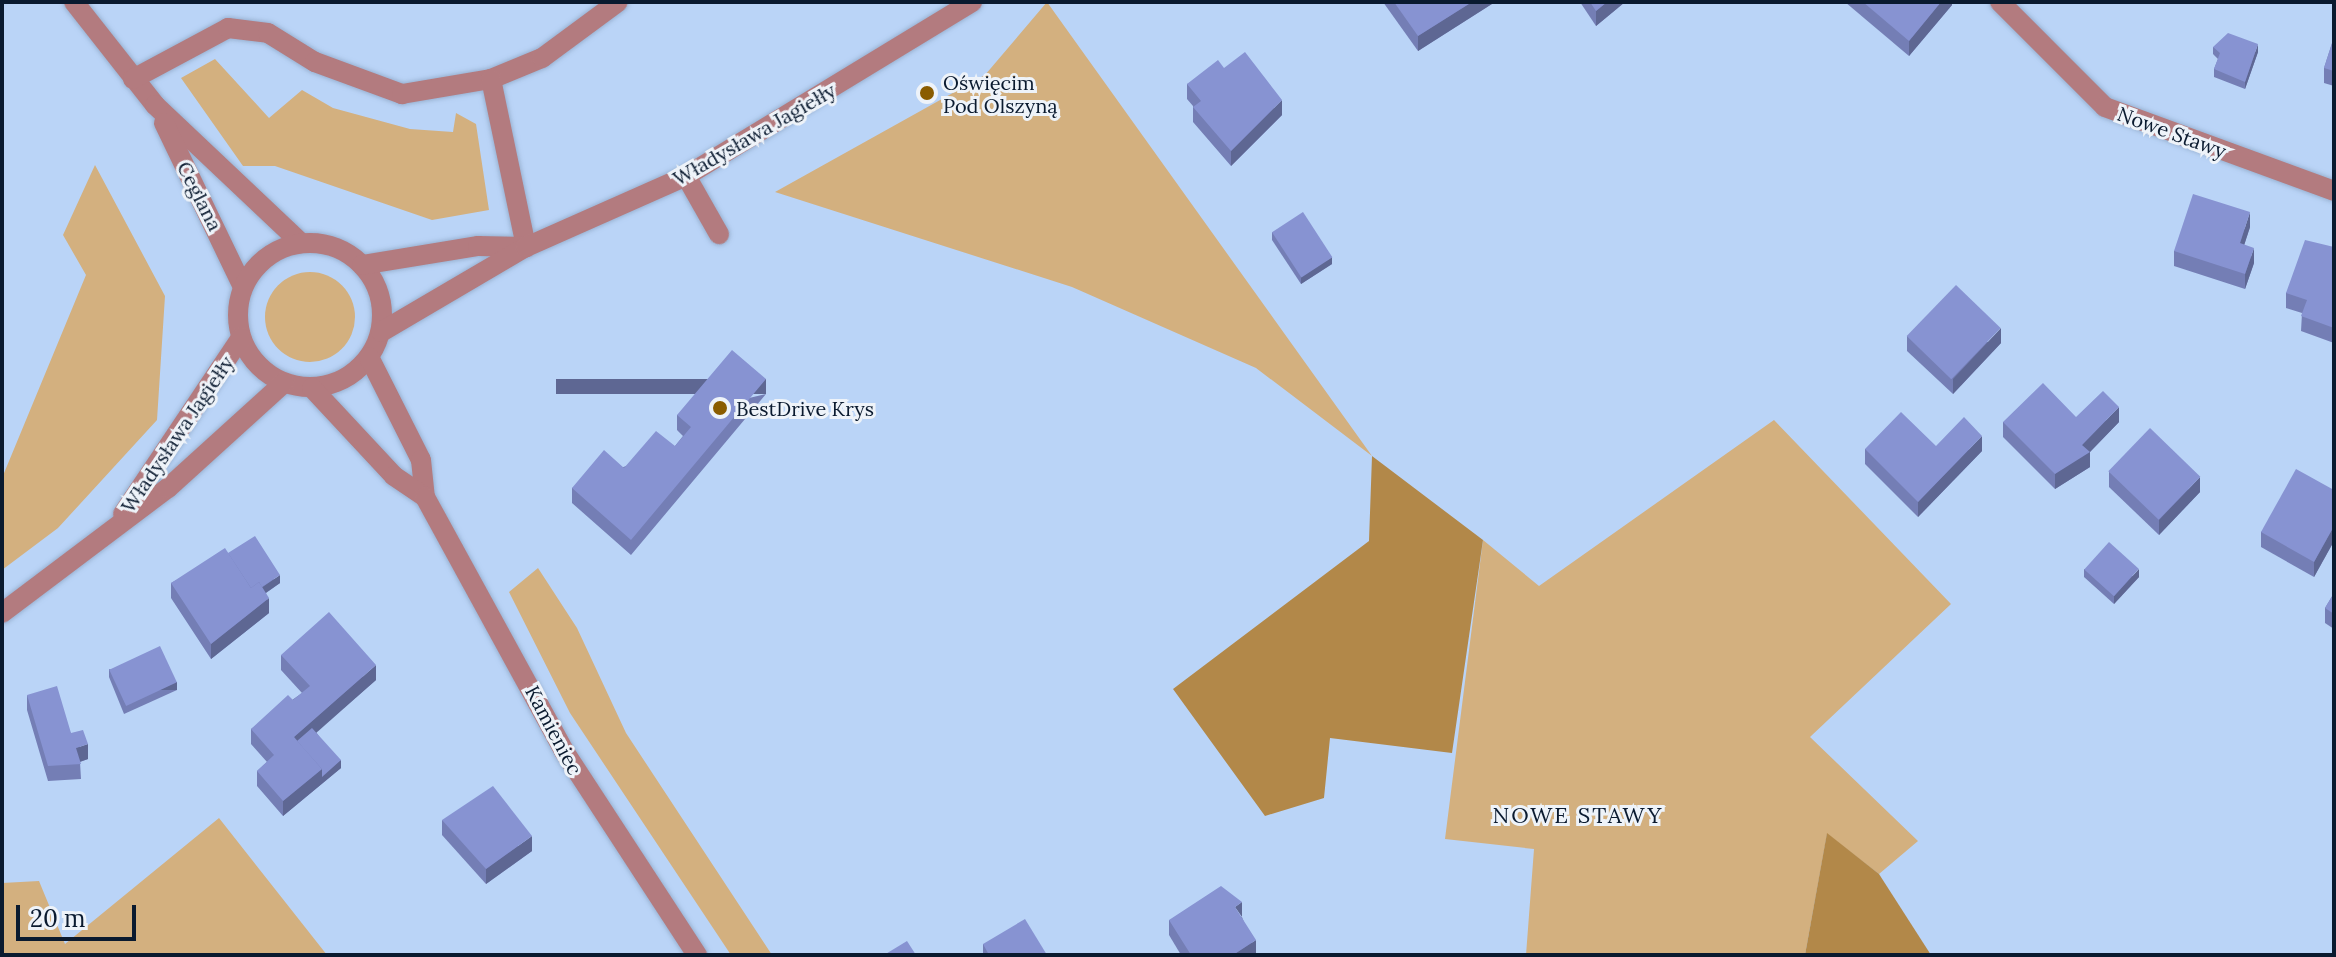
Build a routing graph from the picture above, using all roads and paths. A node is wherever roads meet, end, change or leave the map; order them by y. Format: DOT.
graph roads {
  1 [pos="74,2"];
  2 [pos="618,2"];
  3 [pos="972,2"];
  4 [pos="2000,2"];
  5 [pos="133,79"];
  6 [pos="491,79"];
  7 [pos="155,105"];
  8 [pos="686,176"];
  9 [pos="2334,191"];
  10 [pos="719,234"];
  11 [pos="301,243"];
  12 [pos="526,247"];
  13 [pos="362,265"];
  14 [pos="243,287"];
  15 [pos="381,332"];
  16 [pos="241,338"];
  17 [pos="369,357"];
  18 [pos="284,383"];
  19 [pos="312,388"];
  20 [pos="425,497"];
  21 [pos="112,530"];
  22 [pos="2,613"];
  23 [pos="697,955"];
  1 -- 5 [label="street, Ceglana"];
  2 -- 6 [label="street"];
  3 -- 8 [label="street, Władysława Jagiełły"];
  4 -- 9 [label="street, Nowe Stawy"];
  5 -- 6 [label="street"];
  5 -- 7 [label="street, Ceglana"];
  6 -- 12 [label="street"];
  7 -- 11 [label="street, Ceglana"];
  7 -- 14 [label="street, Ceglana"];
  8 -- 10 [label="street"];
  8 -- 12 [label="street, Władysława Jagiełły"];
  11 -- 13 [label="street"];
  11 -- 14 [label="street"];
  12 -- 13 [label="street, Władysława Jagiełły"];
  12 -- 15 [label="street, Władysława Jagiełły"];
  13 -- 15 [label="street"];
  14 -- 16 [label="street"];
  15 -- 17 [label="street"];
  16 -- 18 [label="street"];
  16 -- 21 [label="street, Władysława Jagiełły"];
  17 -- 19 [label="street"];
  17 -- 20 [label="street, Kamieniec"];
  18 -- 19 [label="street"];
  18 -- 21 [label="street, Władysława Jagiełły"];
  19 -- 20 [label="street, Kamieniec"];
  20 -- 23 [label="street, Kamieniec"];
  21 -- 22 [label="street, Władysława Jagiełły"];
}
